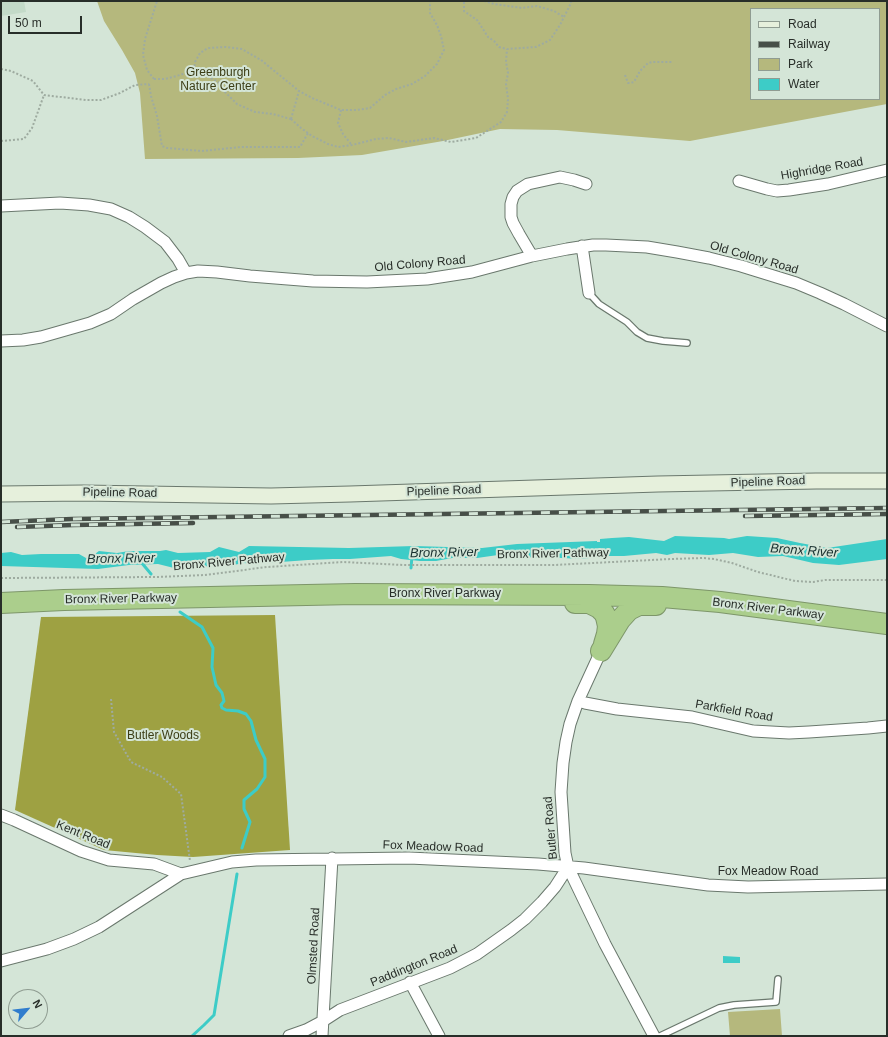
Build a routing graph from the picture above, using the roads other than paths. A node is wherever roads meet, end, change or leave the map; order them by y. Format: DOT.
graph roads {
  1 [pos="887,170"];
  2 [pos="739,181"];
  3 [pos="586,184"];
  4 [pos="1,206"];
  5 [pos="582,246"];
  6 [pos="532,256"];
  7 [pos="186,274"];
  8 [pos="589,293"];
  9 [pos="887,326"];
  10 [pos="1,341"];
  11 [pos="687,343"];
  12 [pos="887,481"];
  13 [pos="1,494"];
  14 [pos="1,589"];
  15 [pos="502,594"];
  16 [pos="1,603"];
  17 [pos="887,612"];
  18 [pos="805,613"];
  19 [pos="887,624"];
  20 [pos="601,651"];
  21 [pos="578,701"];
  22 [pos="887,726"];
  23 [pos="1,815"];
  24 [pos="332,858"];
  25 [pos="568,867"];
  26 [pos="186,872"];
  27 [pos="887,884"];
  28 [pos="1,961"];
  29 [pos="778,979"];
  30 [pos="410,982"];
  31 [pos="323,1021"];
  32 [pos="289,1036"];
  33 [pos="322,1036"];
  34 [pos="439,1036"];
  35 [pos="654,1036"];
  36 [pos="660,1036"];
  1 -- 2 [label="street, Highridge Road"];
  3 -- 6 [label="street"];
  4 -- 7 [label="street"];
  5 -- 6 [label="street, Old Colony Road"];
  5 -- 8 [label="street"];
  5 -- 9 [label="street, Old Colony Road"];
  6 -- 7 [label="street, Old Colony Road"];
  7 -- 10 [label="street, Old Colony Road"];
  8 -- 11 [label="lane"];
  12 -- 13 [label="street, Pipeline Road"];
  14 -- 17 [label="highway, Bronx River Parkway"];
  15 -- 16 [label="highway, Bronx River Parkway"];
  15 -- 18 [label="highway, Bronx River Parkway"];
  15 -- 20 [label="highway"];
  18 -- 19 [label="highway, Bronx River Parkway"];
  18 -- 20 [label="highway"];
  20 -- 21 [label="street, Butler Road"];
  21 -- 22 [label="street, Parkfield Road"];
  21 -- 25 [label="street, Butler Road"];
  23 -- 26 [label="street, Kent Road"];
  24 -- 25 [label="street, Fox Meadow Road"];
  24 -- 26 [label="street, Fox Meadow Road"];
  24 -- 31 [label="street, Olmsted Road"];
  25 -- 27 [label="street, Fox Meadow Road"];
  25 -- 30 [label="street, Paddington Road"];
  25 -- 35 [label="street, Butler Road"];
  26 -- 28 [label="street, Fox Meadow Road"];
  29 -- 36 [label="lane"];
  30 -- 31 [label="street, Paddington Road"];
  30 -- 34 [label="street"];
  31 -- 32 [label="street, Paddington Road"];
  31 -- 33 [label="street, Olmsted Road"];
}
